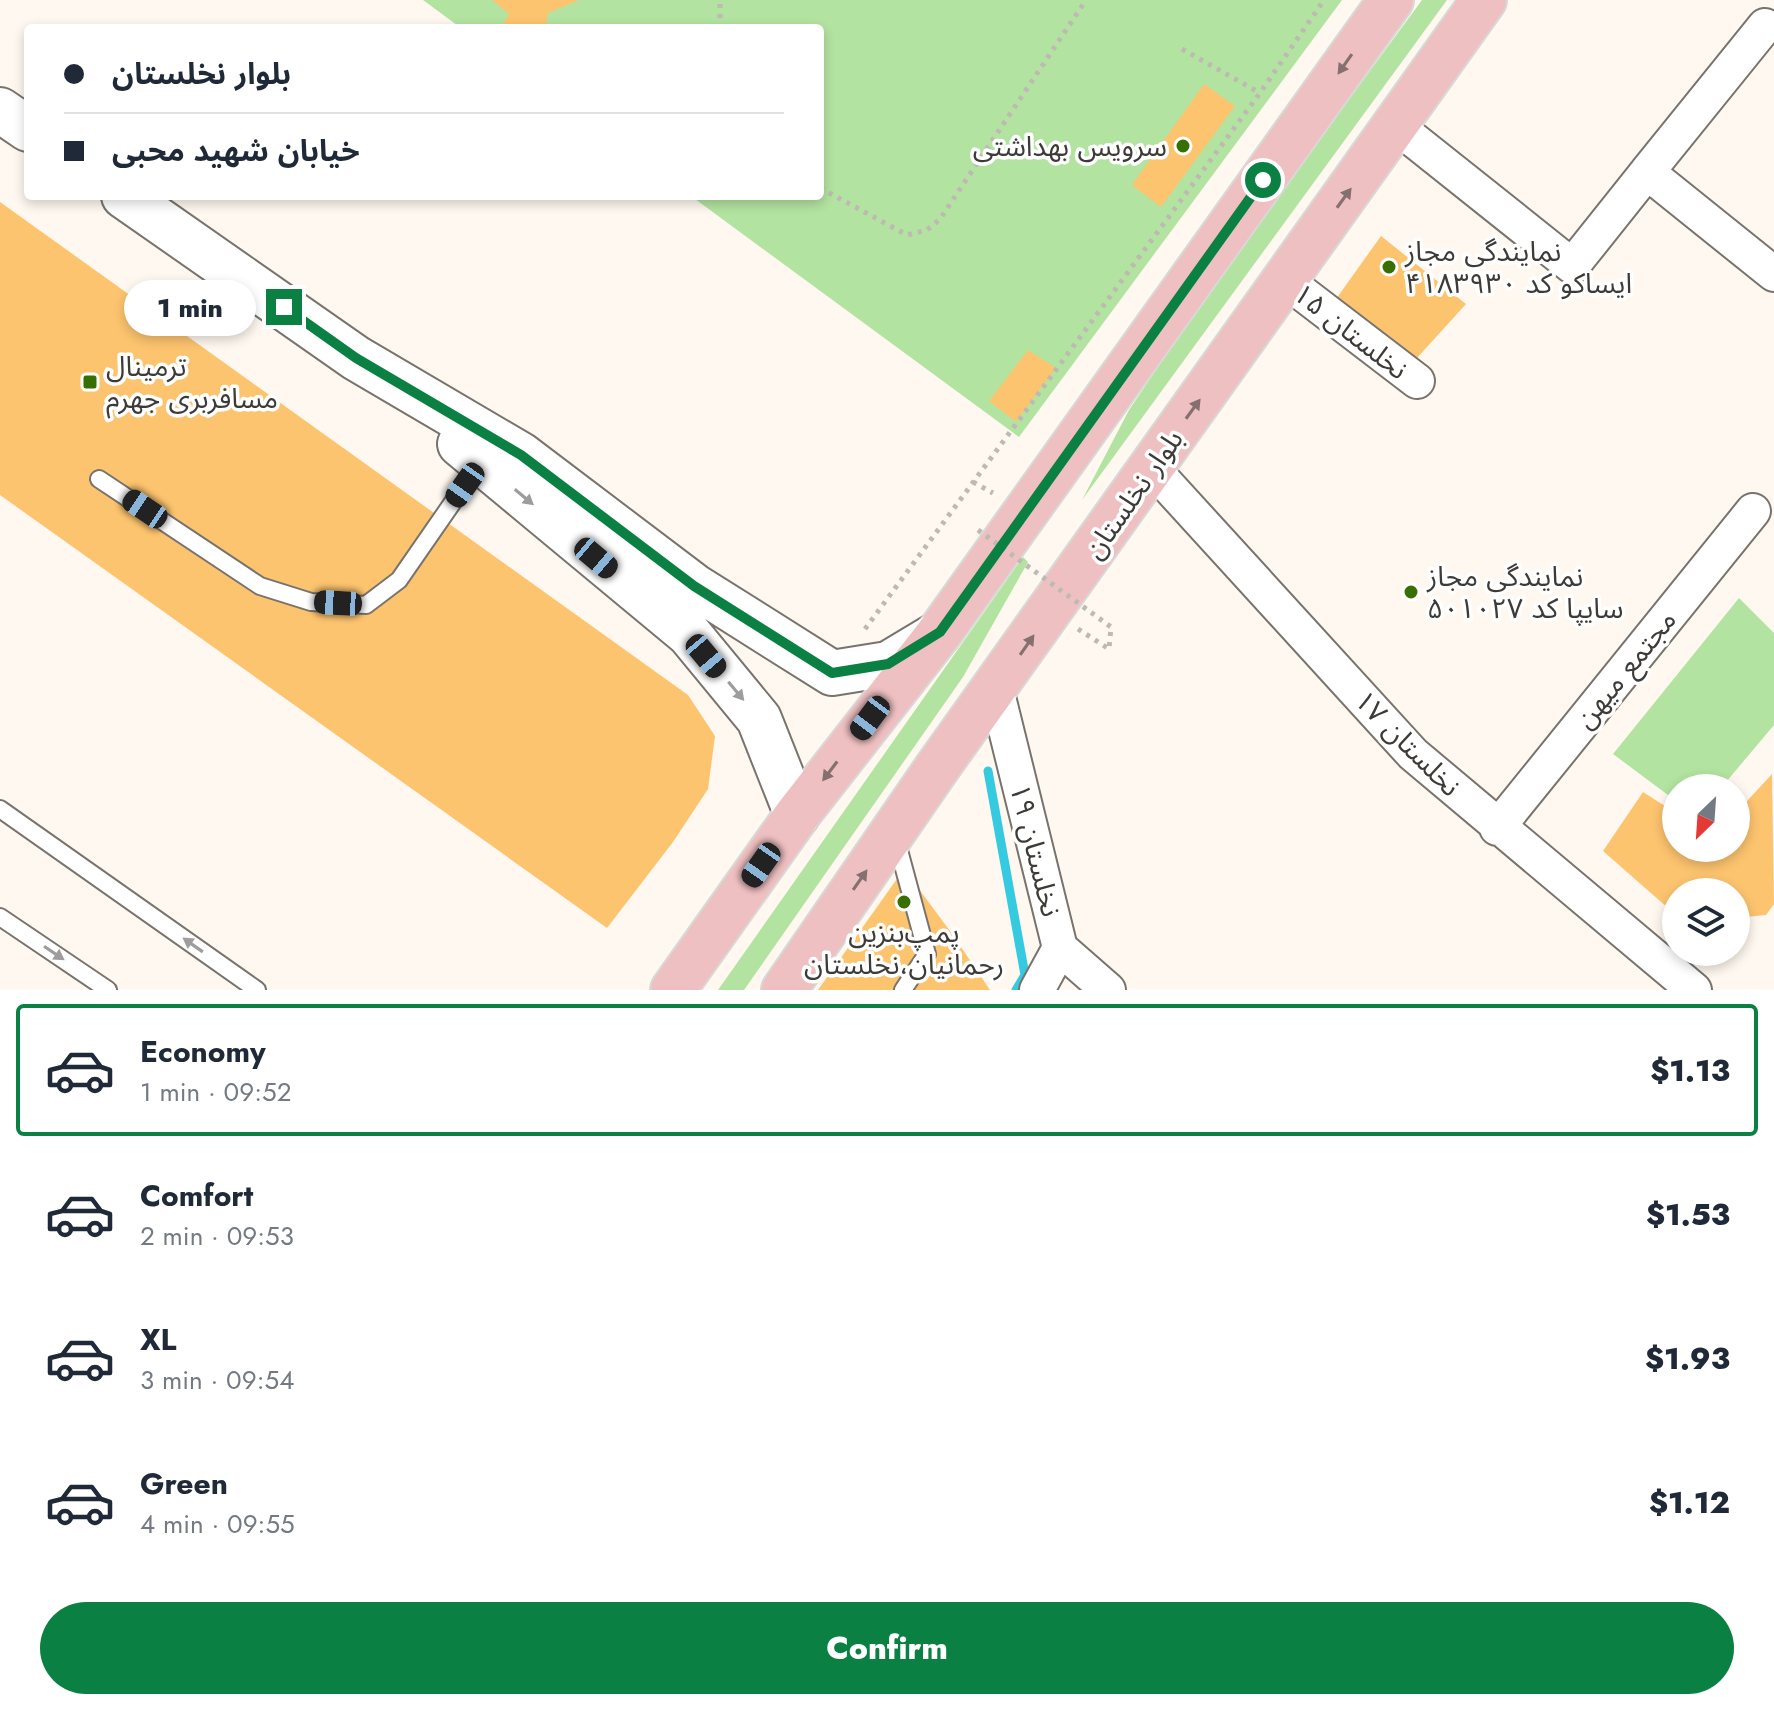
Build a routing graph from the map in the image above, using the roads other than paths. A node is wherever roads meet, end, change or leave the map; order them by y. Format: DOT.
graph roads {
  1 [pos="1391,0"];
  2 [pos="1484,0"];
  3 [pos="1765,26"];
  4 [pos="0,110"];
  5 [pos="1395,125"];
  6 [pos="24,126"];
  7 [pos="1647,172"];
  8 [pos="130,200"];
  9 [pos="1774,274"];
  10 [pos="1285,280"];
  11 [pos="356,358"];
  12 [pos="1417,381"];
  13 [pos="481,461"];
  14 [pos="1151,467"];
  15 [pos="99,479"];
  16 [pos="1753,511"];
  17 [pos="940,632"];
  18 [pos="996,689"];
  19 [pos="0,809"];
  20 [pos="797,815"];
  21 [pos="1497,828"];
  22 [pos="894,831"];
  23 [pos="0,917"];
  24 [pos="1060,948"];
  25 [pos="108,990"];
  26 [pos="257,990"];
  27 [pos="673,990"];
  28 [pos="784,990"];
  29 [pos="903,990"];
  30 [pos="1037,990"];
  31 [pos="1108,990"];
  32 [pos="1694,990"];
  1 -- 17 [label="main road, one-way"];
  2 -- 5 [label="main road, بلوار نخلستان"];
  3 -- 7 [label="street"];
  4 -- 6 [label="main road"];
  5 -- 7 [label="street"];
  10 -- 5 [label="main road, بلوار نخلستان, one-way"];
  7 -- 9 [label="street"];
  8 -- 11 [label="main road"];
  10 -- 12 [label="street, نخلستان ۱۵"];
  14 -- 10 [label="main road, بلوار نخلستان, one-way"];
  11 -- 13 [label="main road"];
  11 -- 17 [label="main road"];
  13 -- 15 [label="lane"];
  13 -- 20 [label="main road, one-way"];
  18 -- 14 [label="main road, بلوار نخلستان, one-way"];
  14 -- 21 [label="street, نخلستان ۱۷"];
  16 -- 21 [label="street, مجتمع میهن"];
  17 -- 20 [label="main road, one-way"];
  18 -- 22 [label="main road, بلوار نخلستان"];
  18 -- 24 [label="street, نخلستان ۱۹"];
  26 -- 19 [label="lane, one-way"];
  20 -- 27 [label="main road"];
  21 -- 32 [label="street, نخلستان ۱۷"];
  28 -- 22 [label="main road, بلوار نخلستان, one-way"];
  22 -- 29 [label="lane"];
  23 -- 25 [label="lane, one-way"];
  24 -- 30 [label="street"];
  24 -- 31 [label="street, نخلستان ۱۹"];
}
